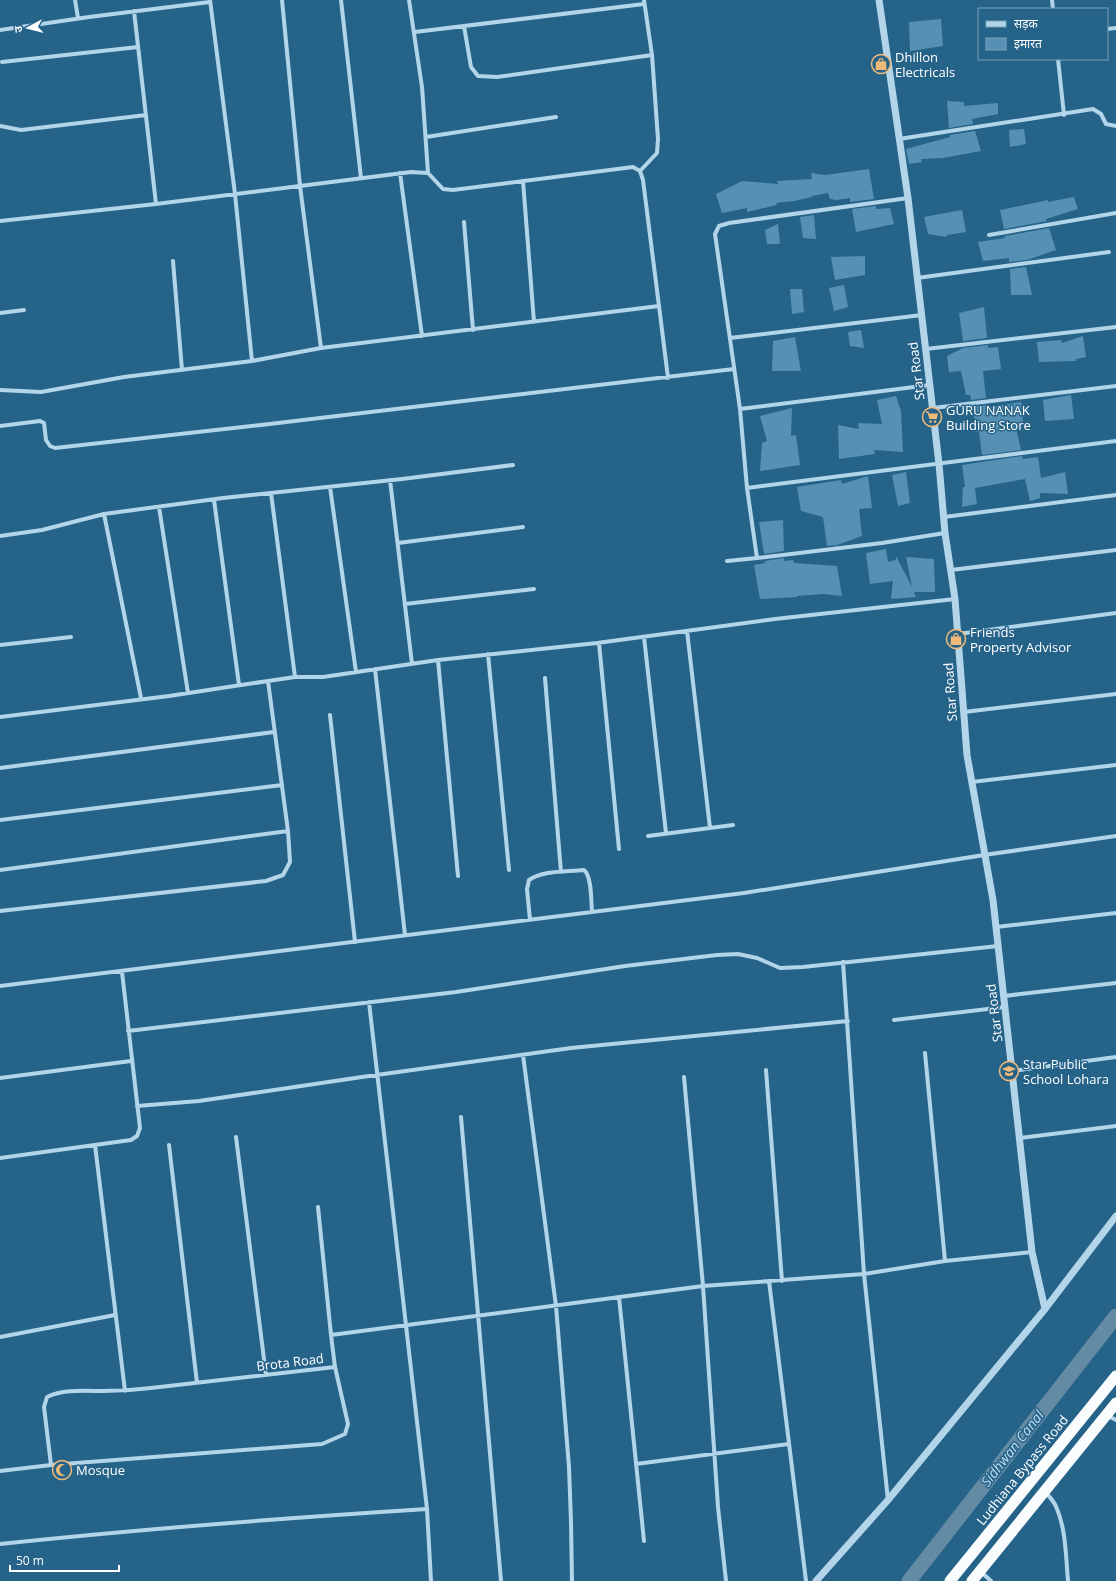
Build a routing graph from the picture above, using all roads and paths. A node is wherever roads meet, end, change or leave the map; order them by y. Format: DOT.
graph roads {
  1 [pos="75,0"];
  2 [pos="282,0"];
  3 [pos="341,0"];
  4 [pos="409,0"];
  5 [pos="879,0"];
  6 [pos="210,1"];
  7 [pos="644,2"];
  8 [pos="134,11"];
  9 [pos="78,18"];
  10 [pos="464,26"];
  11 [pos="0,30"];
  12 [pos="414,32"];
  13 [pos="138,47"];
  14 [pos="652,55"];
  15 [pos="1058,60"];
  16 [pos="2,62"];
  17 [pos="1064,115"];
  18 [pos="146,116"];
  19 [pos="556,117"];
  20 [pos="0,126"];
  21 [pos="1116,126"];
  22 [pos="426,137"];
  23 [pos="899,139"];
  24 [pos="640,171"];
  25 [pos="400,173"];
  26 [pos="428,173"];
  27 [pos="361,178"];
  28 [pos="523,181"];
  29 [pos="300,186"];
  30 [pos="235,194"];
  31 [pos="908,198"];
  32 [pos="156,204"];
  33 [pos="1116,213"];
  34 [pos="0,220"];
  35 [pos="464,222"];
  36 [pos="989,235"];
  37 [pos="1109,252"];
  38 [pos="172,261"];
  39 [pos="917,278"];
  40 [pos="659,306"];
  41 [pos="24,310"];
  42 [pos="0,313"];
  43 [pos="922,315"];
  44 [pos="534,322"];
  45 [pos="1116,328"];
  46 [pos="473,330"];
  47 [pos="422,336"];
  48 [pos="730,338"];
  49 [pos="321,348"];
  50 [pos="926,349"];
  51 [pos="252,361"];
  52 [pos="734,369"];
  53 [pos="182,370"];
  54 [pos="668,378"];
  55 [pos="930,385"];
  56 [pos="1116,386"];
  57 [pos="0,390"];
  58 [pos="933,408"];
  59 [pos="740,409"];
  60 [pos="0,426"];
  61 [pos="1116,441"];
  62 [pos="940,464"];
  63 [pos="513,465"];
  64 [pos="390,480"];
  65 [pos="330,487"];
  66 [pos="747,488"];
  67 [pos="271,493"];
  68 [pos="1116,495"];
  69 [pos="214,500"];
  70 [pos="159,507"];
  71 [pos="104,514"];
  72 [pos="944,517"];
  73 [pos="523,527"];
  74 [pos="945,533"];
  75 [pos="0,536"];
  76 [pos="398,542"];
  77 [pos="1116,550"];
  78 [pos="758,558"];
  79 [pos="727,561"];
  80 [pos="951,570"];
  81 [pos="534,589"];
  82 [pos="955,600"];
  83 [pos="405,604"];
  84 [pos="1116,614"];
  85 [pos="688,631"];
  86 [pos="958,634"];
  87 [pos="70,637"];
  88 [pos="644,637"];
  89 [pos="599,643"];
  90 [pos="0,645"];
  91 [pos="488,654"];
  92 [pos="438,660"];
  93 [pos="412,664"];
  94 [pos="375,669"];
  95 [pos="356,672"];
  96 [pos="295,677"];
  97 [pos="545,678"];
  98 [pos="268,681"];
  99 [pos="239,685"];
  100 [pos="188,693"];
  101 [pos="1116,694"];
  102 [pos="141,698"];
  103 [pos="964,712"];
  104 [pos="330,715"];
  105 [pos="0,717"];
  106 [pos="274,732"];
  107 [pos="1116,765"];
  108 [pos="0,768"];
  109 [pos="972,782"];
  110 [pos="282,785"];
  111 [pos="0,820"];
  112 [pos="733,825"];
  113 [pos="710,828"];
  114 [pos="288,831"];
  115 [pos="666,834"];
  116 [pos="648,836"];
  117 [pos="1116,836"];
  118 [pos="619,849"];
  119 [pos="984,855"];
  120 [pos="0,870"];
  121 [pos="509,870"];
  122 [pos="561,872"];
  123 [pos="458,876"];
  124 [pos="0,911"];
  125 [pos="592,912"];
  126 [pos="1116,913"];
  127 [pos="530,920"];
  128 [pos="996,927"];
  129 [pos="405,935"];
  130 [pos="355,942"];
  131 [pos="998,946"];
  132 [pos="843,962"];
  133 [pos="122,972"];
  134 [pos="1116,983"];
  135 [pos="0,986"];
  136 [pos="1004,996"];
  137 [pos="368,1002"];
  138 [pos="1006,1007"];
  139 [pos="894,1020"];
  140 [pos="848,1021"];
  141 [pos="128,1031"];
  142 [pos="925,1053"];
  143 [pos="523,1055"];
  144 [pos="1116,1057"];
  145 [pos="131,1061"];
  146 [pos="766,1070"];
  147 [pos="1012,1071"];
  148 [pos="377,1075"];
  149 [pos="684,1077"];
  150 [pos="0,1078"];
  151 [pos="137,1106"];
  152 [pos="461,1117"];
  153 [pos="1116,1126"];
  154 [pos="236,1137"];
  155 [pos="1020,1138"];
  156 [pos="95,1145"];
  157 [pos="169,1145"];
  158 [pos="0,1158"];
  159 [pos="318,1207"];
  160 [pos="1116,1216"];
  161 [pos="1032,1252"];
  162 [pos="946,1261"];
  163 [pos="864,1274"];
  164 [pos="782,1281"];
  165 [pos="769,1282"];
  166 [pos="703,1286"];
  167 [pos="619,1297"];
  168 [pos="556,1306"];
  169 [pos="1046,1309"];
  170 [pos="115,1315"];
  171 [pos="478,1316"];
  172 [pos="407,1325"];
  173 [pos="331,1335"];
  174 [pos="0,1337"];
  175 [pos="335,1367"];
  176 [pos="266,1375"];
  177 [pos="1116,1376"];
  178 [pos="197,1383"];
  179 [pos="125,1391"];
  180 [pos="1116,1403"];
  181 [pos="1111,1418"];
  182 [pos="789,1444"];
  183 [pos="714,1453"];
  184 [pos="636,1464"];
  185 [pos="51,1465"];
  186 [pos="0,1471"];
  187 [pos="1044,1491"];
  188 [pos="888,1500"];
  189 [pos="427,1508"];
  190 [pos="644,1542"];
  191 [pos="0,1544"];
  192 [pos="980,1571"];
  193 [pos="431,1581"];
  194 [pos="501,1581"];
  195 [pos="572,1581"];
  196 [pos="726,1581"];
  197 [pos="806,1581"];
  198 [pos="816,1581"];
  199 [pos="950,1581"];
  200 [pos="972,1581"];
  201 [pos="991,1581"];
  202 [pos="1068,1581"];
  1 -- 9 [label="street"];
  2 -- 29 [label="street"];
  3 -- 27 [label="street"];
  4 -- 12 [label="street"];
  5 -- 23 [label="street, Star Road"];
  6 -- 8 [label="street"];
  6 -- 30 [label="street"];
  7 -- 10 [label="street"];
  7 -- 14 [label="street"];
  8 -- 9 [label="street"];
  8 -- 13 [label="street"];
  9 -- 11 [label="street"];
  10 -- 12 [label="street"];
  10 -- 14 [label="street"];
  12 -- 22 [label="street"];
  13 -- 16 [label="street"];
  13 -- 18 [label="street"];
  14 -- 24 [label="street"];
  15 -- 17 [label="street"];
  17 -- 21 [label="street"];
  17 -- 23 [label="street"];
  18 -- 20 [label="street"];
  18 -- 32 [label="street"];
  19 -- 22 [label="street"];
  22 -- 26 [label="street"];
  23 -- 31 [label="street, Star Road"];
  24 -- 28 [label="street"];
  24 -- 40 [label="street"];
  25 -- 26 [label="street"];
  25 -- 27 [label="street"];
  25 -- 47 [label="street"];
  26 -- 28 [label="street"];
  27 -- 29 [label="street"];
  28 -- 44 [label="street"];
  29 -- 30 [label="street"];
  29 -- 49 [label="street"];
  30 -- 32 [label="street"];
  30 -- 51 [label="street"];
  31 -- 39 [label="street, Star Road"];
  31 -- 48 [label="street"];
  32 -- 34 [label="street"];
  33 -- 36 [label="street"];
  35 -- 46 [label="street"];
  37 -- 39 [label="street"];
  38 -- 53 [label="street"];
  39 -- 43 [label="street, Star Road"];
  40 -- 44 [label="street"];
  40 -- 54 [label="street"];
  41 -- 42 [label="street"];
  43 -- 48 [label="street"];
  43 -- 50 [label="street, Star Road"];
  44 -- 46 [label="street"];
  45 -- 50 [label="street"];
  46 -- 47 [label="street"];
  47 -- 49 [label="street"];
  48 -- 52 [label="street"];
  49 -- 51 [label="street"];
  50 -- 55 [label="street, Star Road"];
  51 -- 53 [label="street"];
  52 -- 54 [label="street"];
  52 -- 59 [label="street"];
  53 -- 57 [label="street"];
  54 -- 60 [label="street"];
  55 -- 58 [label="street, Star Road"];
  55 -- 59 [label="street"];
  56 -- 58 [label="street"];
  58 -- 62 [label="street, Star Road"];
  59 -- 66 [label="street"];
  61 -- 62 [label="street"];
  62 -- 66 [label="street"];
  62 -- 72 [label="street, Star Road"];
  63 -- 64 [label="street"];
  64 -- 65 [label="street"];
  64 -- 76 [label="street"];
  65 -- 67 [label="street"];
  65 -- 95 [label="street"];
  66 -- 78 [label="street"];
  67 -- 69 [label="street"];
  67 -- 96 [label="street"];
  68 -- 72 [label="street"];
  69 -- 70 [label="street"];
  69 -- 99 [label="street"];
  70 -- 71 [label="street"];
  70 -- 100 [label="street"];
  71 -- 75 [label="street"];
  71 -- 102 [label="street"];
  72 -- 74 [label="street, Star Road"];
  73 -- 76 [label="street"];
  74 -- 78 [label="street"];
  74 -- 80 [label="street, Star Road"];
  76 -- 83 [label="street"];
  77 -- 80 [label="street"];
  78 -- 79 [label="street"];
  80 -- 82 [label="street, Star Road"];
  81 -- 83 [label="street"];
  82 -- 85 [label="street"];
  82 -- 86 [label="street, Star Road"];
  83 -- 93 [label="street"];
  84 -- 86 [label="street"];
  85 -- 88 [label="street"];
  85 -- 113 [label="street"];
  86 -- 103 [label="street, Star Road"];
  87 -- 90 [label="street"];
  88 -- 89 [label="street"];
  88 -- 115 [label="street"];
  89 -- 91 [label="street"];
  89 -- 118 [label="street"];
  91 -- 92 [label="street"];
  91 -- 121 [label="street"];
  92 -- 93 [label="street"];
  92 -- 123 [label="street"];
  93 -- 94 [label="street"];
  94 -- 95 [label="street"];
  94 -- 129 [label="street"];
  95 -- 96 [label="street"];
  96 -- 98 [label="street"];
  97 -- 122 [label="street"];
  98 -- 99 [label="street"];
  98 -- 106 [label="street"];
  99 -- 100 [label="street"];
  100 -- 102 [label="street"];
  101 -- 103 [label="street"];
  102 -- 105 [label="street"];
  103 -- 109 [label="street, Star Road"];
  104 -- 130 [label="street"];
  106 -- 108 [label="street"];
  106 -- 110 [label="street"];
  107 -- 109 [label="street"];
  109 -- 119 [label="street, Star Road"];
  110 -- 111 [label="street"];
  110 -- 114 [label="street"];
  112 -- 113 [label="street"];
  113 -- 115 [label="street"];
  114 -- 120 [label="street"];
  114 -- 124 [label="street"];
  115 -- 116 [label="street"];
  117 -- 119 [label="street"];
  119 -- 125 [label="street"];
  119 -- 128 [label="street, Star Road"];
  122 -- 125 [label="street"];
  122 -- 127 [label="street"];
  125 -- 127 [label="street"];
  126 -- 128 [label="street"];
  127 -- 129 [label="street"];
  128 -- 131 [label="street, Star Road"];
  129 -- 130 [label="street"];
  130 -- 133 [label="street"];
  131 -- 132 [label="street"];
  131 -- 136 [label="street, Star Road"];
  132 -- 137 [label="street"];
  132 -- 140 [label="street"];
  133 -- 135 [label="street"];
  133 -- 141 [label="street"];
  134 -- 136 [label="street"];
  136 -- 138 [label="street, Star Road"];
  137 -- 141 [label="street"];
  137 -- 148 [label="street"];
  138 -- 139 [label="street"];
  138 -- 147 [label="street, Star Road"];
  140 -- 143 [label="street"];
  140 -- 163 [label="street"];
  141 -- 145 [label="street"];
  142 -- 162 [label="street"];
  143 -- 148 [label="street"];
  143 -- 168 [label="street"];
  144 -- 147 [label="street"];
  145 -- 150 [label="street"];
  145 -- 151 [label="street"];
  146 -- 164 [label="street"];
  147 -- 155 [label="street, Star Road"];
  148 -- 151 [label="street"];
  148 -- 172 [label="street"];
  149 -- 166 [label="street"];
  151 -- 156 [label="street"];
  152 -- 171 [label="street"];
  153 -- 155 [label="street"];
  154 -- 176 [label="street"];
  155 -- 161 [label="street, Star Road"];
  156 -- 158 [label="street"];
  156 -- 170 [label="street"];
  157 -- 178 [label="street"];
  159 -- 173 [label="street"];
  160 -- 169 [label="street"];
  161 -- 162 [label="street"];
  161 -- 169 [label="street, Star Road"];
  162 -- 163 [label="street"];
  163 -- 164 [label="street"];
  163 -- 188 [label="street"];
  164 -- 165 [label="street"];
  165 -- 166 [label="street"];
  165 -- 182 [label="street"];
  166 -- 167 [label="street"];
  166 -- 183 [label="street"];
  167 -- 168 [label="street"];
  167 -- 184 [label="street"];
  168 -- 171 [label="street"];
  168 -- 195 [label="street"];
  169 -- 188 [label="street"];
  170 -- 174 [label="street"];
  170 -- 179 [label="street"];
  171 -- 172 [label="street"];
  171 -- 194 [label="street"];
  172 -- 173 [label="street"];
  172 -- 189 [label="street"];
  173 -- 175 [label="street"];
  175 -- 176 [label="street, Brota Road"];
  175 -- 185 [label="street, Brota Road"];
  176 -- 178 [label="street, Brota Road"];
  177 -- 199 [label="highway, Ludhiana Bypass Road"];
  178 -- 179 [label="street, Brota Road"];
  179 -- 185 [label="street, Brota Road"];
  180 -- 181 [label="highway"];
  181 -- 187 [label="highway"];
  182 -- 183 [label="street"];
  182 -- 197 [label="street"];
  183 -- 184 [label="street"];
  183 -- 196 [label="street"];
  184 -- 190 [label="street"];
  185 -- 186 [label="street, Brota Road"];
  187 -- 192 [label="highway"];
  187 -- 202 [label="street"];
  188 -- 198 [label="street"];
  189 -- 191 [label="street"];
  189 -- 193 [label="street"];
  192 -- 200 [label="highway"];
  192 -- 201 [label="street"];
}
